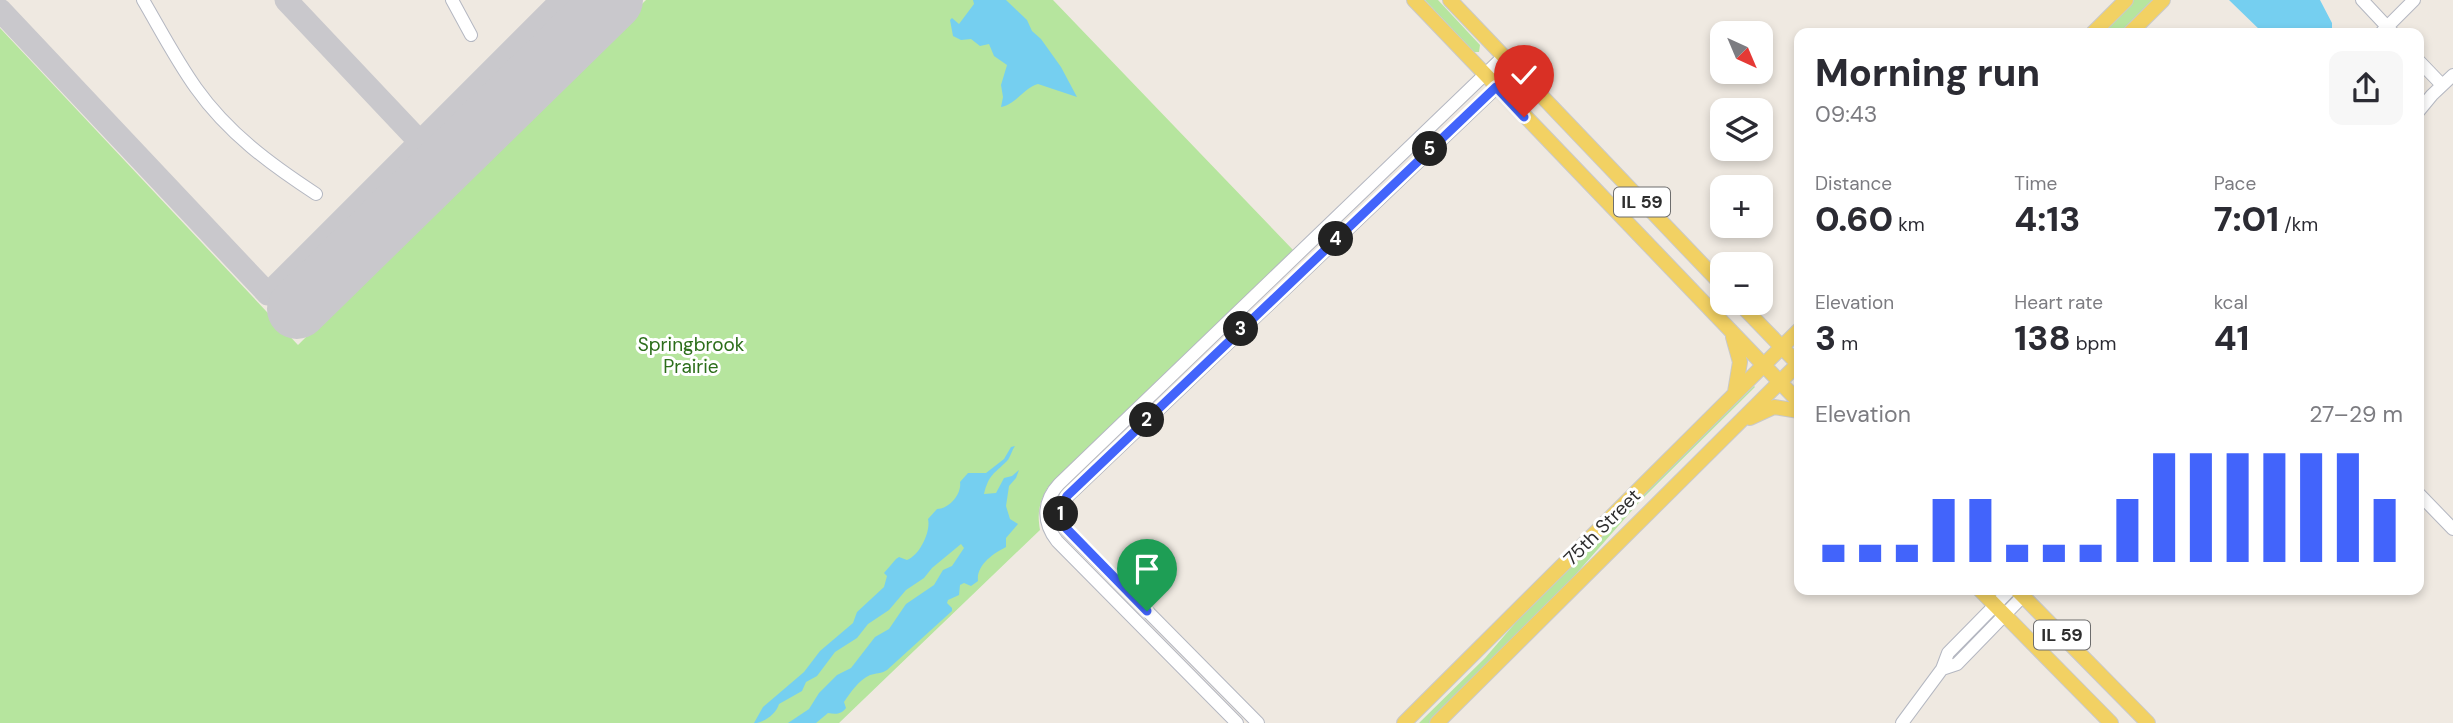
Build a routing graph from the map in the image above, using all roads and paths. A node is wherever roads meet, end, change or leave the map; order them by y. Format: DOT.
graph roads {
  1 [pos="143,0"];
  2 [pos="452,0"];
  3 [pos="1414,0"];
  4 [pos="1450,0"];
  5 [pos="2126,0"];
  6 [pos="2163,0"];
  7 [pos="2414,0"];
  8 [pos="2370,3"];
  9 [pos="2098,28"];
  10 [pos="2135,28"];
  11 [pos="2385,28"];
  12 [pos="2390,28"];
  13 [pos="471,35"];
  14 [pos="1503,57"];
  15 [pos="2424,66"];
  16 [pos="1515,70"];
  17 [pos="1484,74"];
  18 [pos="2453,75"];
  19 [pos="2442,85"];
  20 [pos="1496,87"];
  21 [pos="2424,105"];
  22 [pos="316,194"];
  23 [pos="1710,273"];
  24 [pos="1751,315"];
  25 [pos="1731,332"];
  26 [pos="1794,335"];
  27 [pos="1782,347"];
  28 [pos="1794,359"];
  29 [pos="1763,365"];
  30 [pos="1794,369"];
  31 [pos="1780,383"];
  32 [pos="1735,393"];
  33 [pos="1794,397"];
  34 [pos="1794,410"];
  35 [pos="1742,421"];
  36 [pos="2424,499"];
  37 [pos="2453,528"];
  38 [pos="1985,595"];
  39 [pos="2013,595"];
  40 [pos="2019,595"];
  41 [pos="2000,610"];
  42 [pos="1237,723"];
  43 [pos="1258,723"];
  44 [pos="1404,723"];
  45 [pos="1437,723"];
  46 [pos="1902,723"];
  47 [pos="2111,723"];
  48 [pos="2148,723"];
  1 -- 22 [label="street"];
  2 -- 13 [label="street"];
  3 -- 17 [label="main road, IL 59"];
  4 -- 14 [label="main road, IL 59"];
  5 -- 9 [label="main road"];
  6 -- 10 [label="main road"];
  7 -- 12 [label="street"];
  8 -- 11 [label="street"];
  14 -- 16 [label="main road, IL 59"];
  14 -- 17 [label="street"];
  15 -- 19 [label="street"];
  16 -- 20 [label="street"];
  16 -- 23 [label="main road, IL 59"];
  17 -- 20 [label="main road, IL 59"];
  17 -- 42 [label="street"];
  18 -- 19 [label="street"];
  19 -- 21 [label="street"];
  20 -- 25 [label="main road, IL 59"];
  20 -- 43 [label="street"];
  24 -- 27 [label="main road"];
  25 -- 29 [label="main road, IL 59"];
  25 -- 32 [label="main road"];
  26 -- 27 [label="main road, 75th Street"];
  27 -- 28 [label="main road"];
  27 -- 29 [label="main road, 75th Street"];
  29 -- 31 [label="main road, IL 59"];
  29 -- 32 [label="main road, 75th Street"];
  30 -- 31 [label="main road, 75th Street"];
  31 -- 33 [label="main road, IL 59"];
  31 -- 35 [label="main road, 75th Street"];
  32 -- 44 [label="main road, 75th Street"];
  34 -- 35 [label="main road"];
  35 -- 45 [label="main road, 75th Street"];
  36 -- 37 [label="street"];
  38 -- 41 [label="main road, IL 59"];
  39 -- 41 [label="street"];
  40 -- 48 [label="main road, IL 59"];
  41 -- 46 [label="street"];
  41 -- 47 [label="main road, IL 59"];
}
